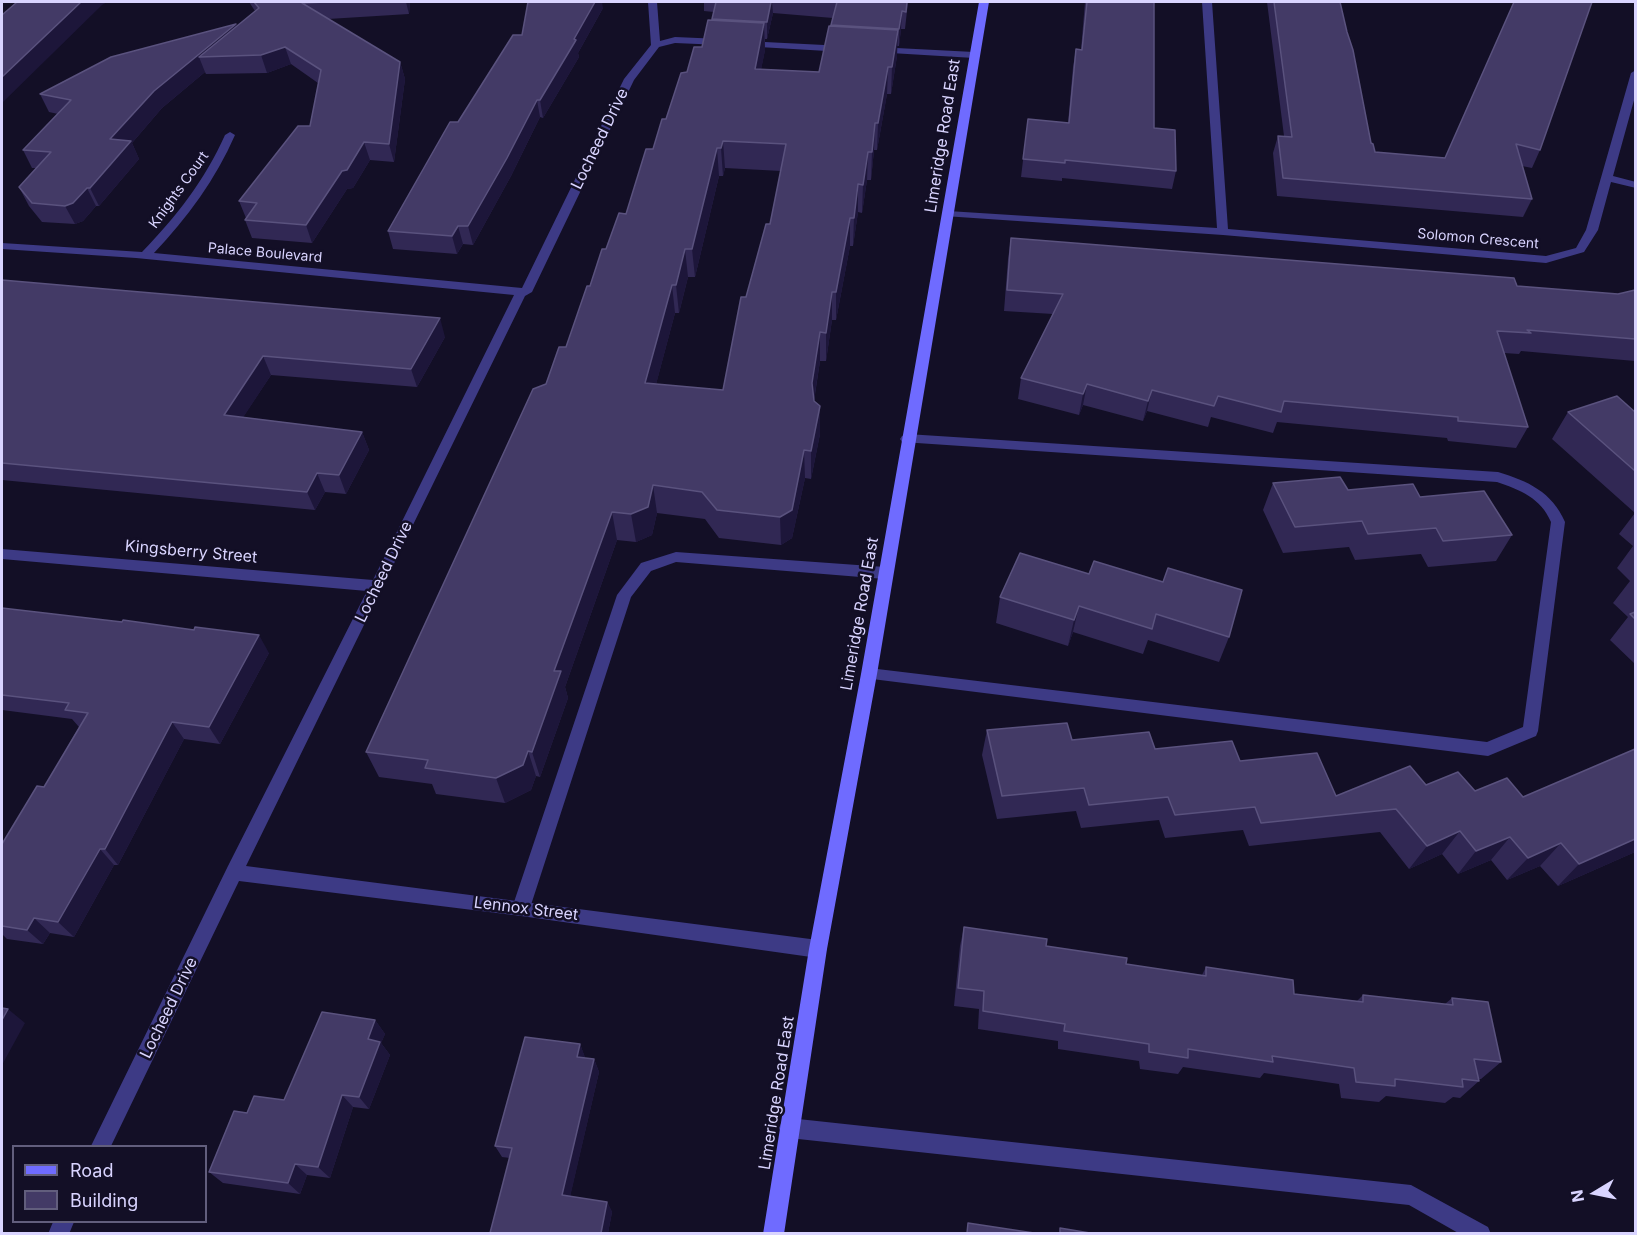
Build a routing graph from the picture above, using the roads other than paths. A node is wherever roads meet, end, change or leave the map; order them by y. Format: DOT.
graph roads {
  1 [pos="652,2"];
  2 [pos="984,2"];
  3 [pos="1207,2"];
  4 [pos="656,45"];
  5 [pos="859,49"];
  6 [pos="871,50"];
  7 [pos="974,55"];
  8 [pos="1635,73"];
  9 [pos="231,135"];
  10 [pos="1608,178"];
  11 [pos="1635,185"];
  12 [pos="948,214"];
  13 [pos="1223,232"];
  14 [pos="2,246"];
  15 [pos="144,257"];
  16 [pos="526,291"];
  17 [pos="907,439"];
  18 [pos="2,554"];
  19 [pos="885,573"];
  20 [pos="377,586"];
  21 [pos="868,674"];
  22 [pos="234,872"];
  23 [pos="521,908"];
  24 [pos="818,949"];
  25 [pos="789,1128"];
  26 [pos="101,1145"];
  27 [pos="773,1233"];
  28 [pos="1481,1233"];
  1 -- 4 [label="street"];
  2 -- 7 [label="street, Limeridge Road East"];
  3 -- 13 [label="street"];
  4 -- 5 [label="street"];
  4 -- 16 [label="street, Locheed Drive"];
  6 -- 7 [label="street"];
  7 -- 12 [label="street, Limeridge Road East"];
  8 -- 10 [label="street, Solomon Crescent"];
  9 -- 15 [label="street, Knights Court"];
  10 -- 11 [label="street"];
  10 -- 13 [label="street, Solomon Crescent"];
  12 -- 13 [label="street, Solomon Crescent"];
  12 -- 17 [label="street, Limeridge Road East"];
  14 -- 15 [label="street, Palace Boulevard"];
  15 -- 16 [label="street, Palace Boulevard"];
  16 -- 20 [label="street, Locheed Drive"];
  17 -- 19 [label="street, Limeridge Road East"];
  17 -- 21 [label="street"];
  18 -- 20 [label="street, Kingsberry Street"];
  19 -- 21 [label="street, Limeridge Road East"];
  19 -- 23 [label="street"];
  20 -- 22 [label="street, Locheed Drive"];
  21 -- 24 [label="street, Limeridge Road East"];
  22 -- 23 [label="street, Lennox Street"];
  22 -- 26 [label="street, Locheed Drive"];
  23 -- 24 [label="street, Lennox Street"];
  24 -- 25 [label="street, Limeridge Road East"];
  25 -- 27 [label="street, Limeridge Road East"];
  25 -- 28 [label="street"];
}
